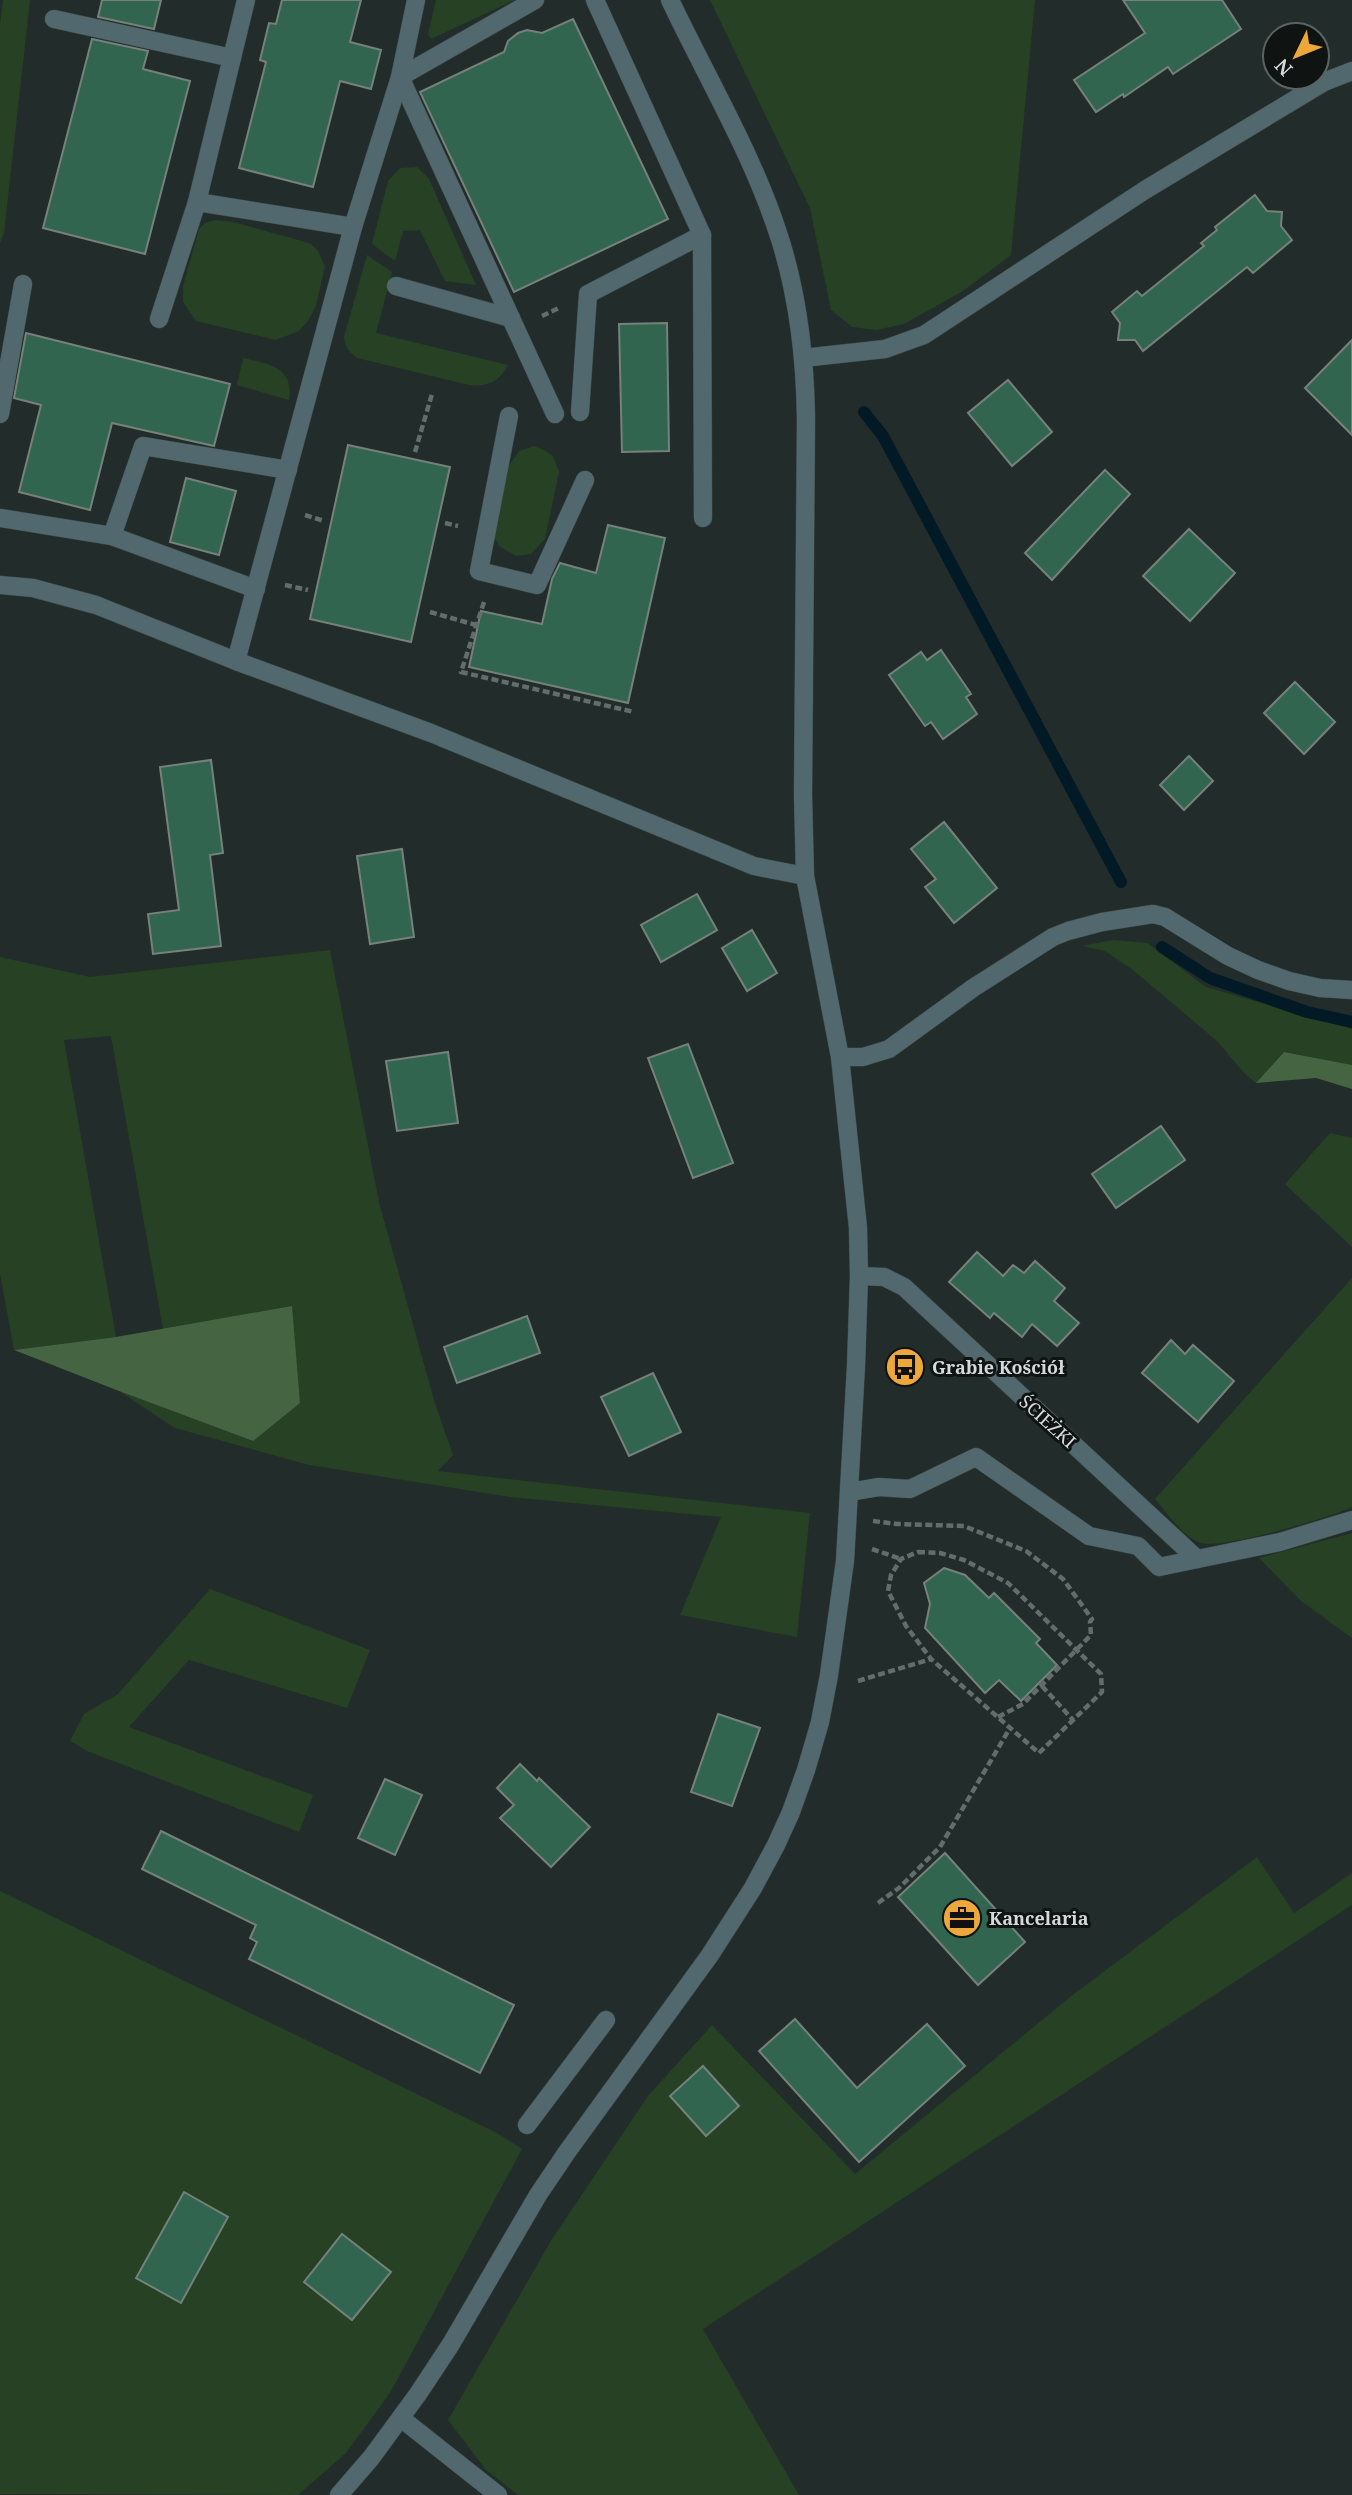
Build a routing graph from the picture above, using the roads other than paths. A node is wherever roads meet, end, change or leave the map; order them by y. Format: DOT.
graph roads {
  1 [pos="246,0"];
  2 [pos="416,0"];
  3 [pos="535,0"];
  4 [pos="595,0"];
  5 [pos="670,0"];
  6 [pos="54,19"];
  7 [pos="232,58"];
  8 [pos="1352,71"];
  9 [pos="400,77"];
  10 [pos="197,202"];
  11 [pos="353,227"];
  12 [pos="702,235"];
  13 [pos="23,284"];
  14 [pos="396,286"];
  15 [pos="159,319"];
  16 [pos="514,323"];
  17 [pos="803,358"];
  18 [pos="580,412"];
  19 [pos="0,414"];
  20 [pos="555,414"];
  21 [pos="509,416"];
  22 [pos="288,470"];
  23 [pos="585,480"];
  24 [pos="0,518"];
  25 [pos="703,519"];
  26 [pos="112,536"];
  27 [pos="0,584"];
  28 [pos="256,589"];
  29 [pos="236,662"];
  30 [pos="805,876"];
  31 [pos="1352,990"];
  32 [pos="841,1057"];
  33 [pos="859,1276"];
  34 [pos="849,1492"];
  35 [pos="1352,1520"];
  36 [pos="1197,1559"];
  37 [pos="606,2021"];
  38 [pos="527,2125"];
  39 [pos="402,2419"];
  40 [pos="339,2495"];
  41 [pos="498,2495"];
  1 -- 7 [label="street"];
  2 -- 9 [label="street"];
  3 -- 9 [label="street"];
  4 -- 12 [label="street"];
  5 -- 17 [label="street"];
  6 -- 7 [label="street"];
  7 -- 10 [label="street"];
  8 -- 17 [label="street"];
  9 -- 11 [label="street"];
  9 -- 16 [label="street"];
  10 -- 11 [label="street"];
  10 -- 15 [label="street"];
  11 -- 22 [label="street"];
  12 -- 18 [label="street"];
  12 -- 25 [label="street"];
  13 -- 19 [label="street"];
  14 -- 16 [label="street"];
  16 -- 20 [label="street"];
  17 -- 30 [label="street"];
  21 -- 23 [label="street"];
  22 -- 26 [label="street"];
  22 -- 28 [label="street"];
  24 -- 26 [label="street"];
  26 -- 28 [label="street"];
  27 -- 29 [label="street"];
  28 -- 29 [label="street"];
  29 -- 30 [label="street"];
  30 -- 32 [label="street"];
  31 -- 32 [label="street"];
  32 -- 33 [label="street"];
  33 -- 34 [label="street"];
  33 -- 36 [label="street, ŚCIEŻKI"];
  34 -- 36 [label="street"];
  34 -- 39 [label="street"];
  35 -- 36 [label="street"];
  37 -- 38 [label="street"];
  39 -- 40 [label="street"];
  39 -- 41 [label="street"];
}
